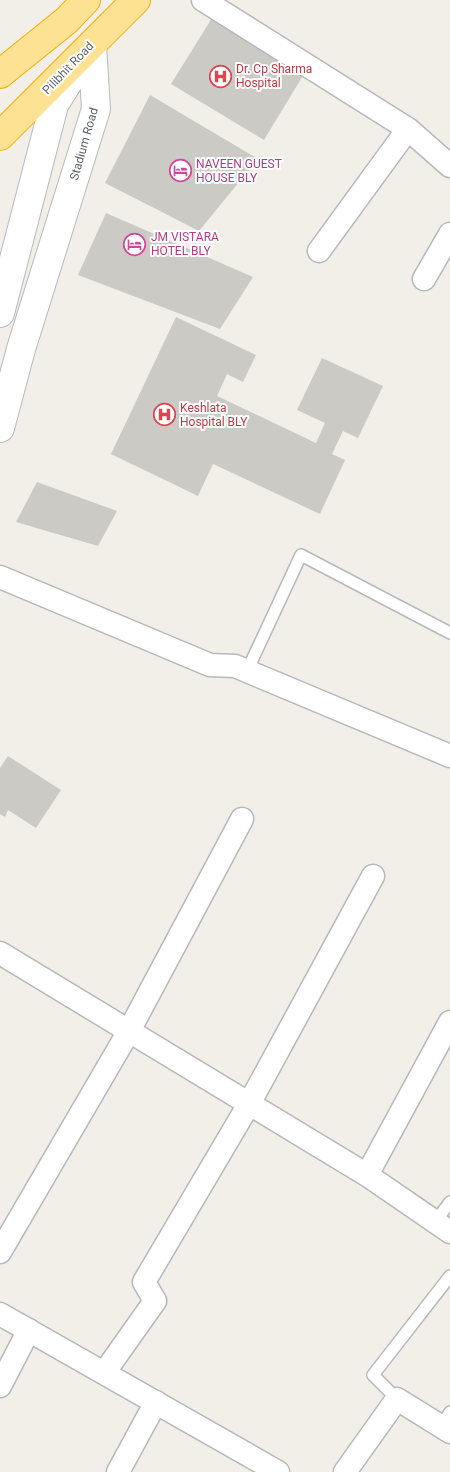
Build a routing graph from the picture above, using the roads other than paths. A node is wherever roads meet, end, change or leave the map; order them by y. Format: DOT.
graph roads {
  1 [pos="86,0"];
  2 [pos="136,0"];
  3 [pos="204,0"];
  4 [pos="67,20"];
  5 [pos="92,45"];
  6 [pos="0,74"];
  7 [pos="408,129"];
  8 [pos="0,136"];
  9 [pos="450,166"];
  10 [pos="450,234"];
  11 [pos="319,251"];
  12 [pos="424,279"];
  13 [pos="0,313"];
  14 [pos="0,428"];
  15 [pos="0,577"];
  16 [pos="450,633"];
  17 [pos="247,671"];
  18 [pos="450,756"];
  19 [pos="242,819"];
  20 [pos="373,876"];
  21 [pos="0,953"];
  22 [pos="450,1022"];
  23 [pos="129,1031"];
  24 [pos="249,1104"];
  25 [pos="367,1175"];
  26 [pos="450,1202"];
  27 [pos="443,1227"];
  28 [pos="0,1252"];
  29 [pos="450,1276"];
  30 [pos="0,1314"];
  31 [pos="29,1330"];
  32 [pos="104,1372"];
  33 [pos="0,1386"];
  34 [pos="397,1399"];
  35 [pos="156,1402"];
  36 [pos="447,1424"];
  37 [pos="275,1471"];
  38 [pos="118,1472"];
  39 [pos="345,1472"];
  1 -- 4 [label="highway"];
  2 -- 5 [label="highway, Pilibhit Road"];
  3 -- 7 [label="street"];
  4 -- 5 [label="main road"];
  4 -- 6 [label="highway"];
  5 -- 8 [label="highway, Pilibhit Road"];
  5 -- 13 [label="main road"];
  5 -- 14 [label="main road, Stadium Road"];
  7 -- 9 [label="street"];
  7 -- 11 [label="street"];
  10 -- 12 [label="street"];
  15 -- 17 [label="street"];
  16 -- 17 [label="lane"];
  17 -- 18 [label="street"];
  19 -- 23 [label="street"];
  20 -- 24 [label="street"];
  21 -- 23 [label="street"];
  22 -- 25 [label="street"];
  23 -- 24 [label="street"];
  23 -- 28 [label="street"];
  24 -- 25 [label="street"];
  24 -- 32 [label="street"];
  25 -- 27 [label="street"];
  26 -- 27 [label="lane"];
  29 -- 34 [label="lane"];
  30 -- 31 [label="street"];
  31 -- 32 [label="street"];
  31 -- 33 [label="street"];
  32 -- 35 [label="street"];
  34 -- 36 [label="street"];
  34 -- 39 [label="street"];
  35 -- 37 [label="street"];
  35 -- 38 [label="street"];
}
